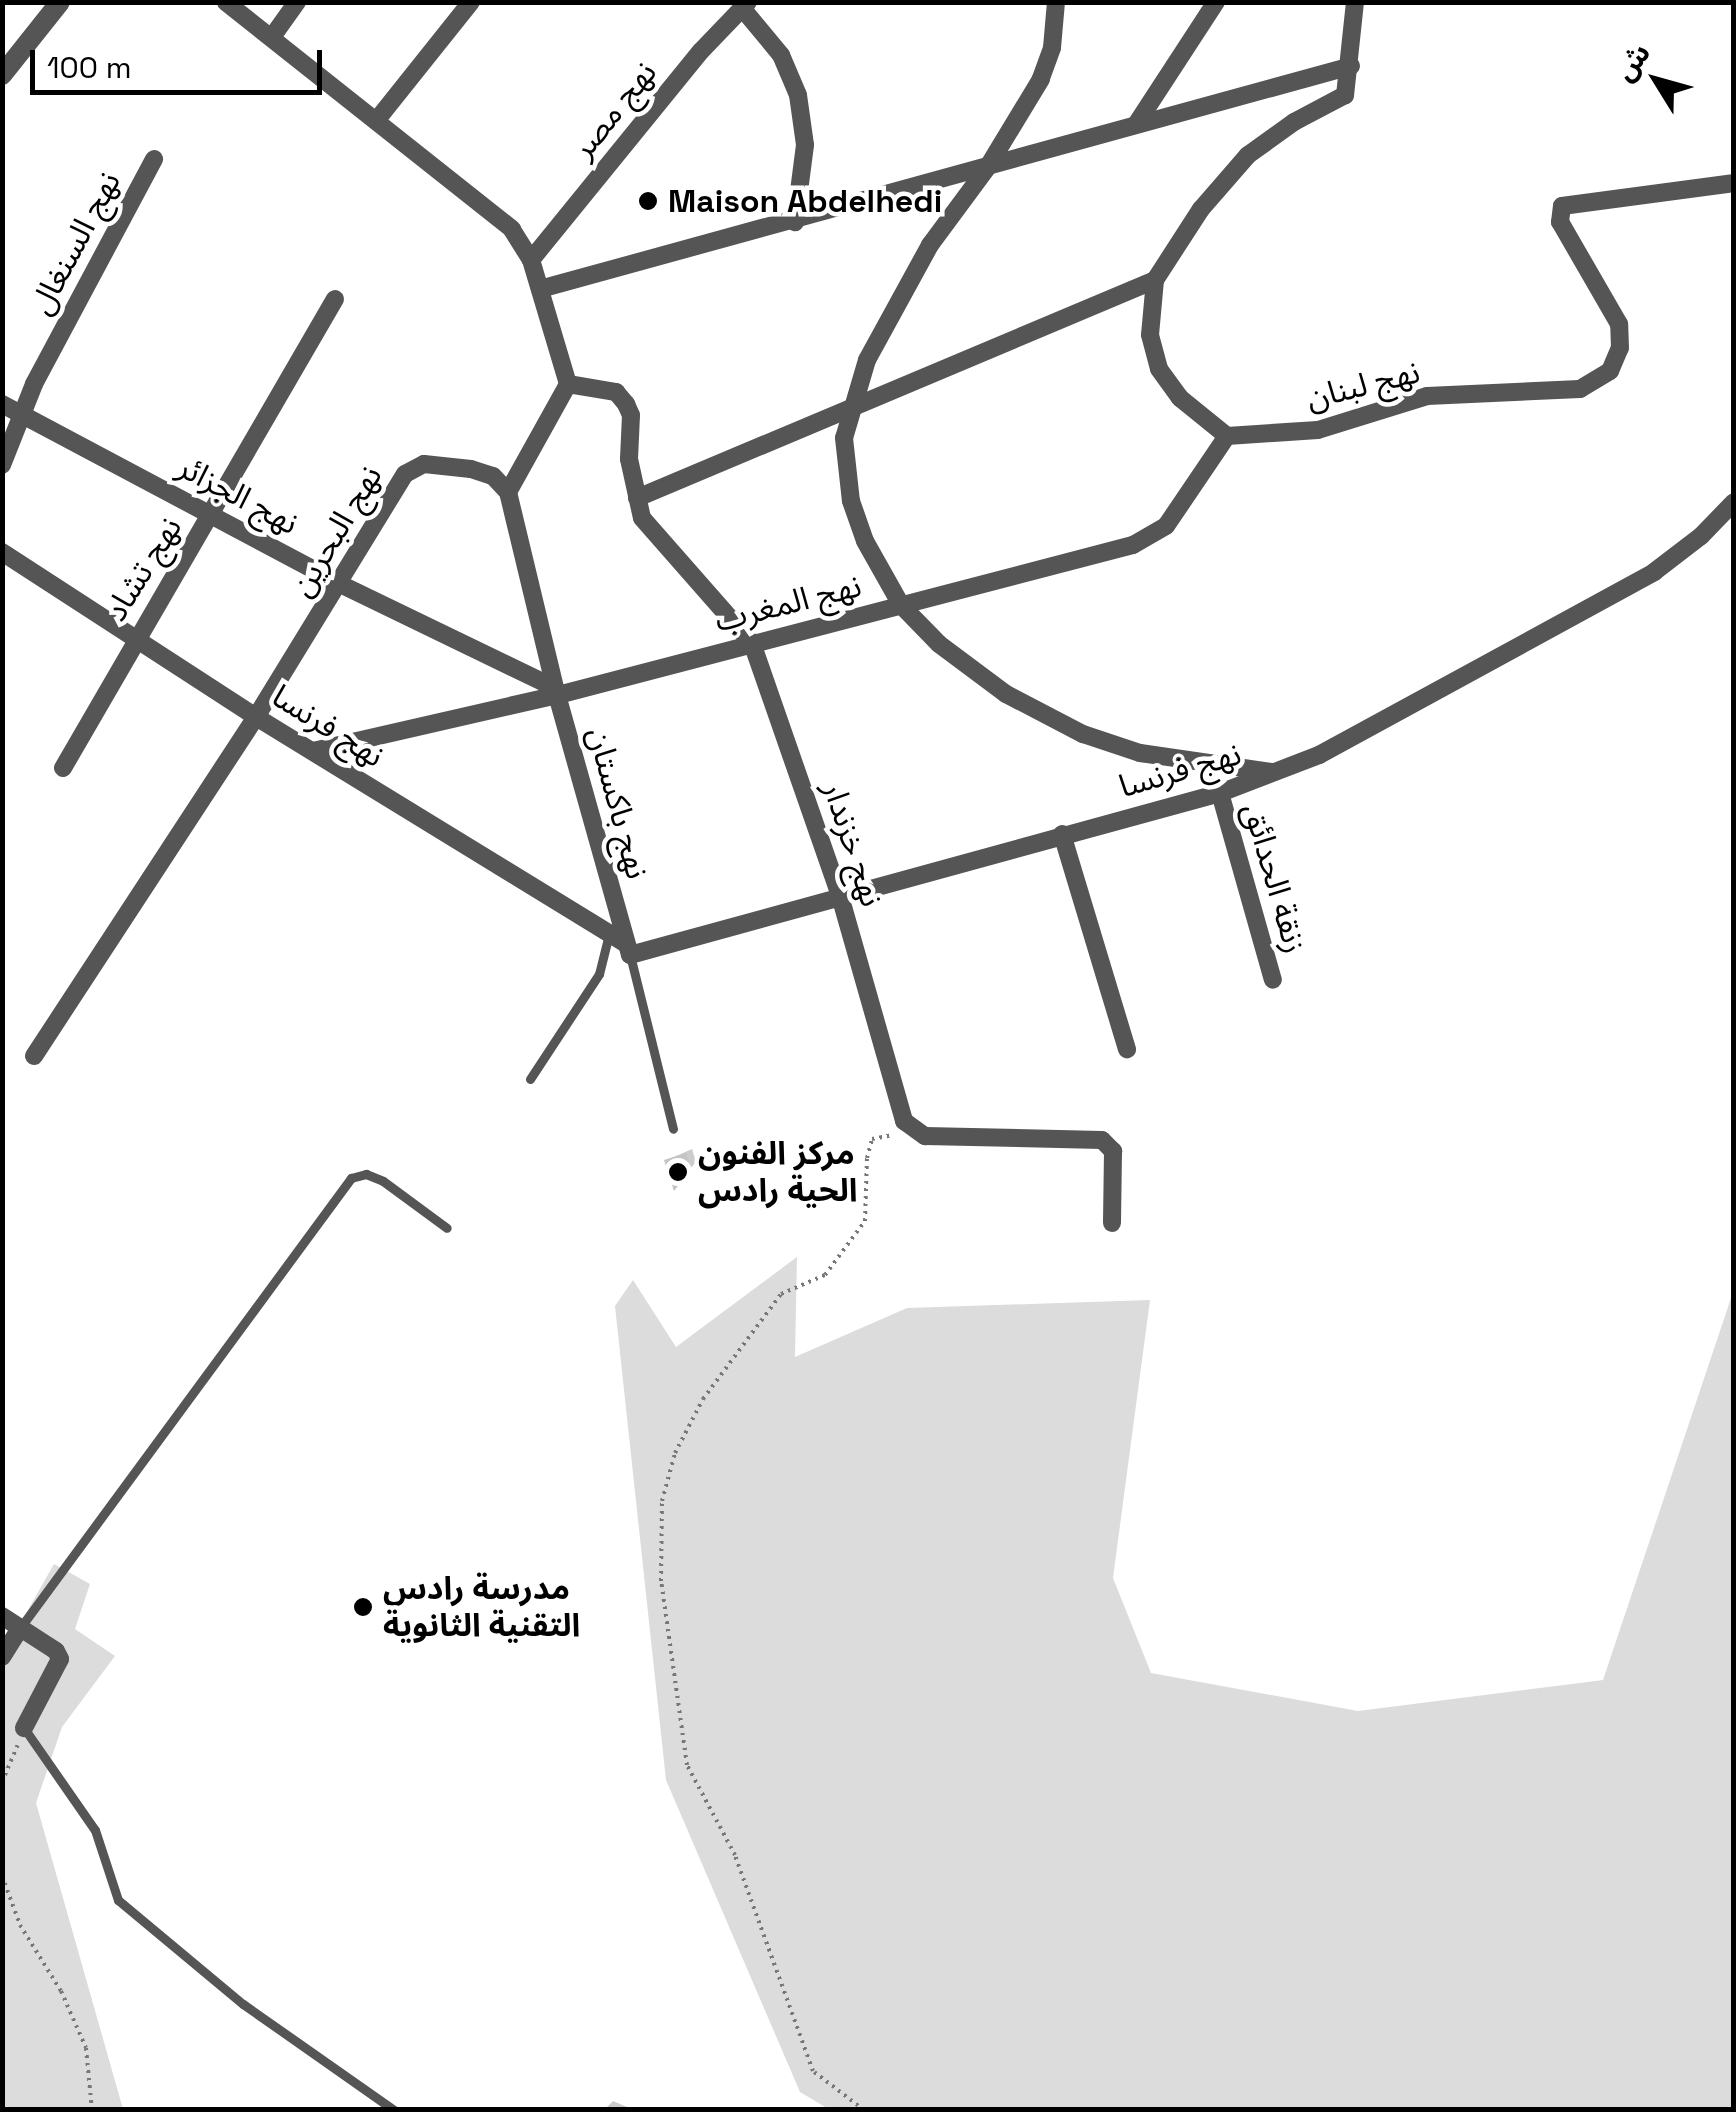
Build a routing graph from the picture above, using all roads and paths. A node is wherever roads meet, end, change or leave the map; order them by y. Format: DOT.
graph roads {
  1 [pos="60,2"];
  2 [pos="226,2"];
  3 [pos="297,2"];
  4 [pos="470,2"];
  5 [pos="1056,2"];
  6 [pos="1216,2"];
  7 [pos="1355,2"];
  8 [pos="745,5"];
  9 [pos="272,37"];
  10 [pos="1351,66"];
  11 [pos="2,75"];
  12 [pos="376,121"];
  13 [pos="1137,123"];
  14 [pos="154,159"];
  15 [pos="987,168"];
  16 [pos="1734,183"];
  17 [pos="795,222"];
  18 [pos="531,260"];
  19 [pos="1156,280"];
  20 [pos="540,290"];
  21 [pos="335,299"];
  22 [pos="568,384"];
  23 [pos="2,404"];
  24 [pos="852,410"];
  25 [pos="23,414"];
  26 [pos="1228,436"];
  27 [pos="2,465"];
  28 [pos="508,492"];
  29 [pos="638,498"];
  30 [pos="1734,502"];
  31 [pos="212,514"];
  32 [pos="2,552"];
  33 [pos="340,584"];
  34 [pos="901,605"];
  35 [pos="136,636"];
  36 [pos="752,642"];
  37 [pos="556,691"];
  38 [pos="256,717"];
  39 [pos="313,751"];
  40 [pos="63,768"];
  41 [pos="1274,772"];
  42 [pos="1220,793"];
  43 [pos="1062,834"];
  44 [pos="840,896"];
  45 [pos="610,934"];
  46 [pos="628,950"];
  47 [pos="1273,980"];
  48 [pos="1126,1049"];
  49 [pos="34,1056"];
  50 [pos="530,1079"];
  51 [pos="673,1129"];
  52 [pos="912,1131"];
  53 [pos="1112,1223"];
  54 [pos="447,1228"];
  55 [pos="2,1616"];
  56 [pos="20,1628"];
  57 [pos="2,1657"];
  58 [pos="24,1728"];
  59 [pos="2,1782"];
  60 [pos="2,1876"];
  61 [pos="92,2110"];
  62 [pos="394,2110"];
  63 [pos="864,2110"];
  1 -- 11 [label="street"];
  2 -- 9 [label="street"];
  3 -- 9 [label="street"];
  4 -- 12 [label="street"];
  5 -- 15 [label="street"];
  6 -- 13 [label="street"];
  7 -- 10 [label="street"];
  8 -- 17 [label="street"];
  8 -- 18 [label="street, نهج مصر"];
  9 -- 12 [label="street"];
  10 -- 13 [label="street"];
  10 -- 19 [label="street"];
  12 -- 18 [label="street"];
  13 -- 15 [label="street"];
  14 -- 25 [label="street, نهج السنغال"];
  15 -- 17 [label="street"];
  15 -- 24 [label="street"];
  16 -- 26 [label="street, نهج لبنان"];
  17 -- 20 [label="street"];
  18 -- 20 [label="street"];
  19 -- 24 [label="street"];
  19 -- 26 [label="street"];
  20 -- 22 [label="street"];
  21 -- 31 [label="street, نهج تشاد"];
  22 -- 28 [label="street"];
  22 -- 29 [label="street, نهج خزندار"];
  23 -- 25 [label="street, نهج الجزائر"];
  24 -- 29 [label="street"];
  24 -- 34 [label="street"];
  25 -- 27 [label="street, نهج السنغال"];
  25 -- 31 [label="street, نهج الجزائر"];
  26 -- 34 [label="street, نهج المغرب"];
  28 -- 33 [label="street, نهج البحرين"];
  28 -- 37 [label="street, نهج باكستان"];
  29 -- 36 [label="street, نهج خزندار"];
  30 -- 41 [label="street, نهج فرنسا"];
  31 -- 33 [label="street, نهج الجزائر"];
  31 -- 35 [label="street, نهج تشاد"];
  32 -- 35 [label="street, نهج فرنسا"];
  33 -- 37 [label="street, نهج الجزائر"];
  33 -- 38 [label="street, نهج البحرين"];
  34 -- 36 [label="street, نهج المغرب"];
  34 -- 41 [label="street"];
  35 -- 38 [label="street, نهج فرنسا"];
  35 -- 40 [label="street, نهج تشاد"];
  36 -- 37 [label="street, نهج المغرب"];
  36 -- 44 [label="street, نهج خزندار"];
  37 -- 39 [label="street, نهج المغرب"];
  37 -- 46 [label="street, نهج باكستان"];
  38 -- 39 [label="street, نهج فرنسا"];
  38 -- 49 [label="street, نهج البحرين"];
  39 -- 45 [label="street, نهج فرنسا"];
  41 -- 42 [label="street, نهج فرنسا"];
  42 -- 43 [label="street, نهج فرنسا"];
  42 -- 47 [label="street, زنقة الحدائق"];
  43 -- 44 [label="street, نهج فرنسا"];
  43 -- 48 [label="street"];
  44 -- 46 [label="street, نهج فرنسا"];
  44 -- 52 [label="street, نهج خزندار"];
  45 -- 46 [label="street, نهج فرنسا"];
  45 -- 50 [label="lane"];
  46 -- 51 [label="lane, نهج باكستان"];
  52 -- 53 [label="street"];
  52 -- 63 [label="path"];
  54 -- 56 [label="lane"];
  55 -- 56 [label="street"];
  56 -- 57 [label="street"];
  56 -- 58 [label="street"];
  58 -- 59 [label="path"];
  58 -- 62 [label="lane"];
  60 -- 61 [label="path"];
}
